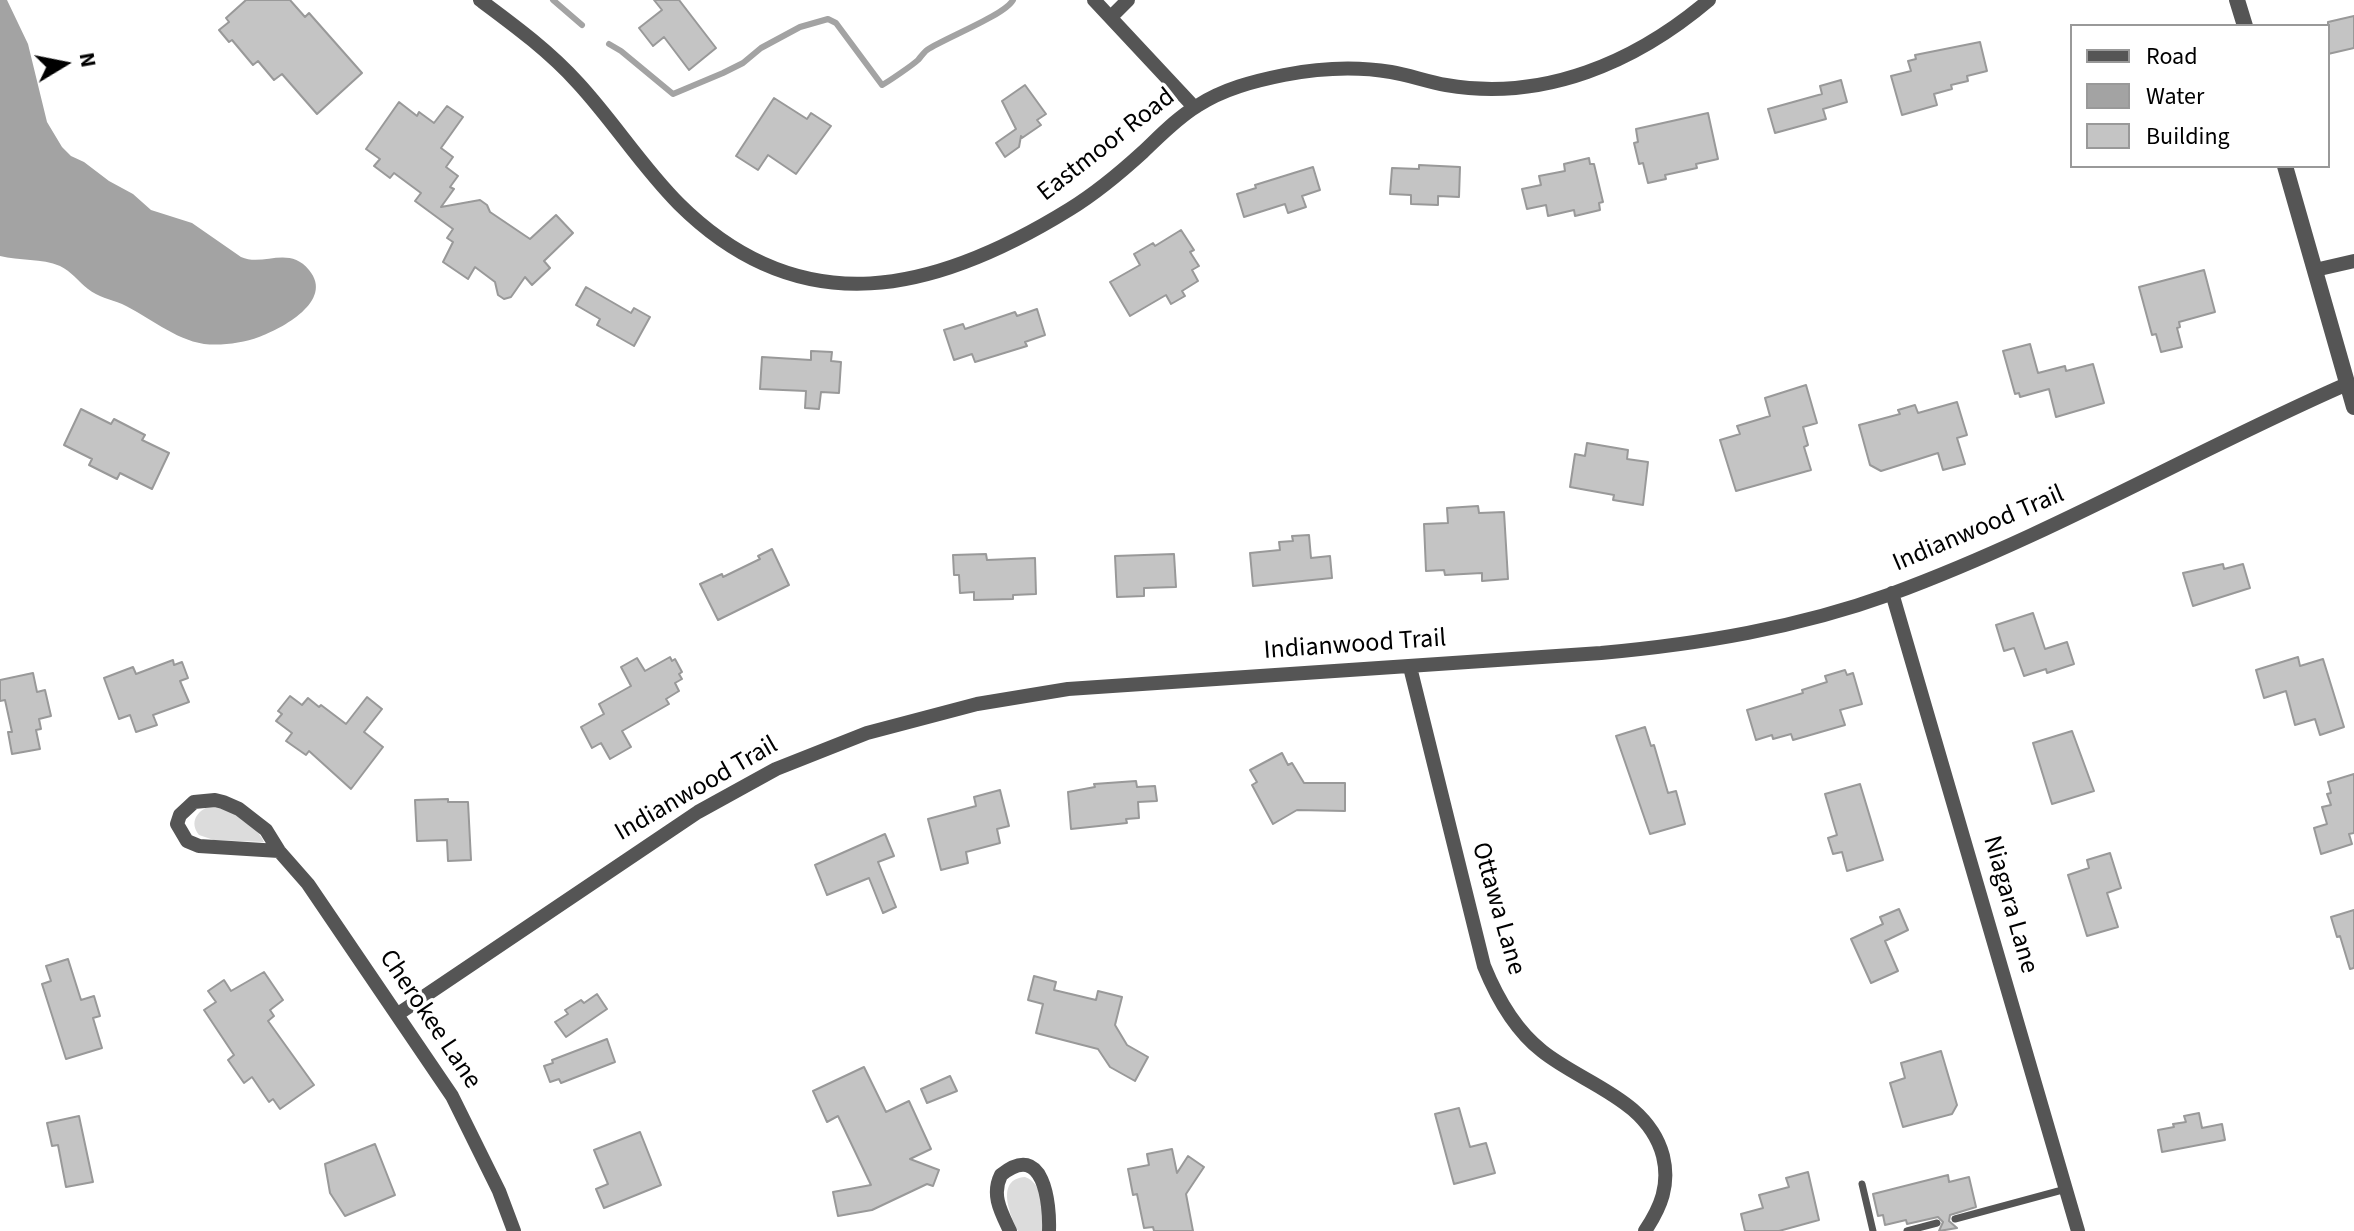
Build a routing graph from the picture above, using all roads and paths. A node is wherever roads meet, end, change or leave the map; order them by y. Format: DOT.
graph roads {
  1 [pos="480,0"];
  2 [pos="1094,0"];
  3 [pos="1128,0"];
  4 [pos="1709,0"];
  5 [pos="2237,0"];
  6 [pos="1111,17"];
  7 [pos="2244,24"];
  8 [pos="1194,107"];
  9 [pos="2286,168"];
  10 [pos="2354,261"];
  11 [pos="2315,270"];
  12 [pos="2347,384"];
  13 [pos="2354,407"];
  14 [pos="1892,593"];
  15 [pos="1410,667"];
  16 [pos="279,851"];
  17 [pos="398,1014"];
  18 [pos="1862,1184"];
  19 [pos="2066,1189"];
  20 [pos="1955,1219"];
  21 [pos="1937,1223"];
  22 [pos="514,1231"];
  23 [pos="1010,1231"];
  24 [pos="1049,1231"];
  25 [pos="1645,1231"];
  26 [pos="1873,1231"];
  27 [pos="1907,1231"];
  28 [pos="2078,1231"];
  1 -- 8 [label="street, Eastmoor Road"];
  2 -- 6 [label="street"];
  3 -- 6 [label="street"];
  4 -- 8 [label="street, Eastmoor Road"];
  5 -- 7 [label="street"];
  6 -- 8 [label="street"];
  9 -- 11 [label="street"];
  10 -- 11 [label="street"];
  11 -- 12 [label="street"];
  12 -- 13 [label="street"];
  12 -- 14 [label="street, Indianwood Trail"];
  14 -- 15 [label="street, Indianwood Trail"];
  14 -- 19 [label="street, Niagara Lane"];
  15 -- 17 [label="street, Indianwood Trail"];
  15 -- 25 [label="street, Ottawa Lane"];
  16 -- 16 [label="street, Cherokee Lane"];
  16 -- 17 [label="street, Cherokee Lane"];
  17 -- 22 [label="street, Cherokee Lane"];
  18 -- 26 [label="lane"];
  19 -- 20 [label="lane"];
  19 -- 28 [label="street, Niagara Lane"];
  21 -- 27 [label="lane"];
  23 -- 24 [label="street"];
}
